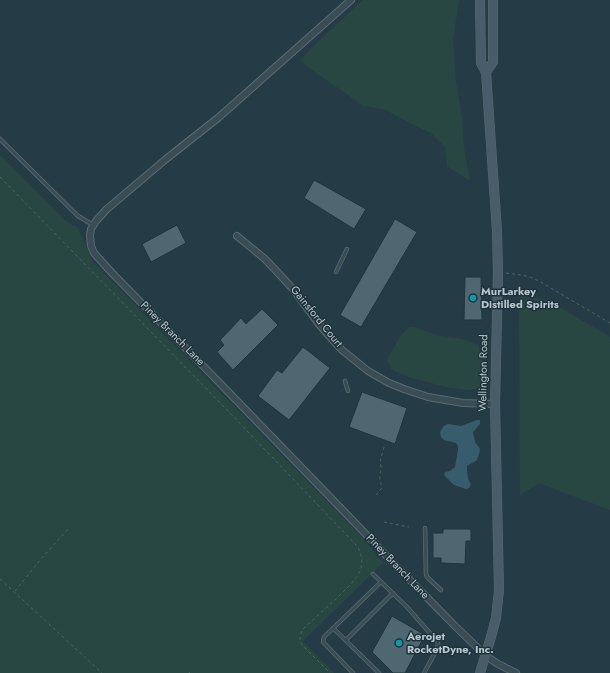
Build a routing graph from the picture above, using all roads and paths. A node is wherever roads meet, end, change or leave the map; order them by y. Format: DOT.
graph roads {
  1 [pos="350,0"];
  2 [pos="480,0"];
  3 [pos="493,0"];
  4 [pos="486,72"];
  5 [pos="0,139"];
  6 [pos="0,177"];
  7 [pos="93,225"];
  8 [pos="237,236"];
  9 [pos="348,248"];
  10 [pos="336,272"];
  11 [pos="498,273"];
  12 [pos="610,323"];
  13 [pos="345,381"];
  14 [pos="348,391"];
  15 [pos="495,404"];
  16 [pos="385,444"];
  17 [pos="376,495"];
  18 [pos="384,522"];
  19 [pos="409,527"];
  20 [pos="425,528"];
  21 [pos="68,529"];
  22 [pos="373,574"];
  23 [pos="0,579"];
  24 [pos="381,582"];
  25 [pos="442,590"];
  26 [pos="14,592"];
  27 [pos="393,593"];
  28 [pos="333,628"];
  29 [pos="346,640"];
  30 [pos="486,656"];
  31 [pos="102,673"];
  32 [pos="330,673"];
  33 [pos="353,673"];
  34 [pos="379,673"];
  35 [pos="424,673"];
  36 [pos="480,673"];
  37 [pos="516,673"];
  1 -- 7 [label="street"];
  2 -- 4 [label="main road, Wellington Road"];
  3 -- 4 [label="main road, Wellington Road"];
  4 -- 11 [label="main road, Wellington Road"];
  5 -- 7 [label="lane"];
  6 -- 32 [label="path"];
  7 -- 30 [label="street, Piney Branch Lane"];
  8 -- 15 [label="street, Gainsford Court"];
  9 -- 10 [label="lane"];
  11 -- 12 [label="path"];
  11 -- 15 [label="main road, Wellington Road"];
  13 -- 14 [label="lane"];
  15 -- 30 [label="main road, Wellington Road"];
  16 -- 17 [label="path"];
  18 -- 19 [label="path"];
  20 -- 25 [label="lane"];
  21 -- 26 [label="path"];
  22 -- 24 [label="lane"];
  23 -- 26 [label="path"];
  24 -- 27 [label="lane"];
  24 -- 28 [label="lane"];
  26 -- 31 [label="path"];
  27 -- 29 [label="lane"];
  27 -- 35 [label="lane"];
  28 -- 29 [label="lane"];
  28 -- 33 [label="lane"];
  29 -- 34 [label="lane"];
  30 -- 36 [label="main road, Wellington Road"];
  30 -- 37 [label="street, Piney Branch Lane"];
}
